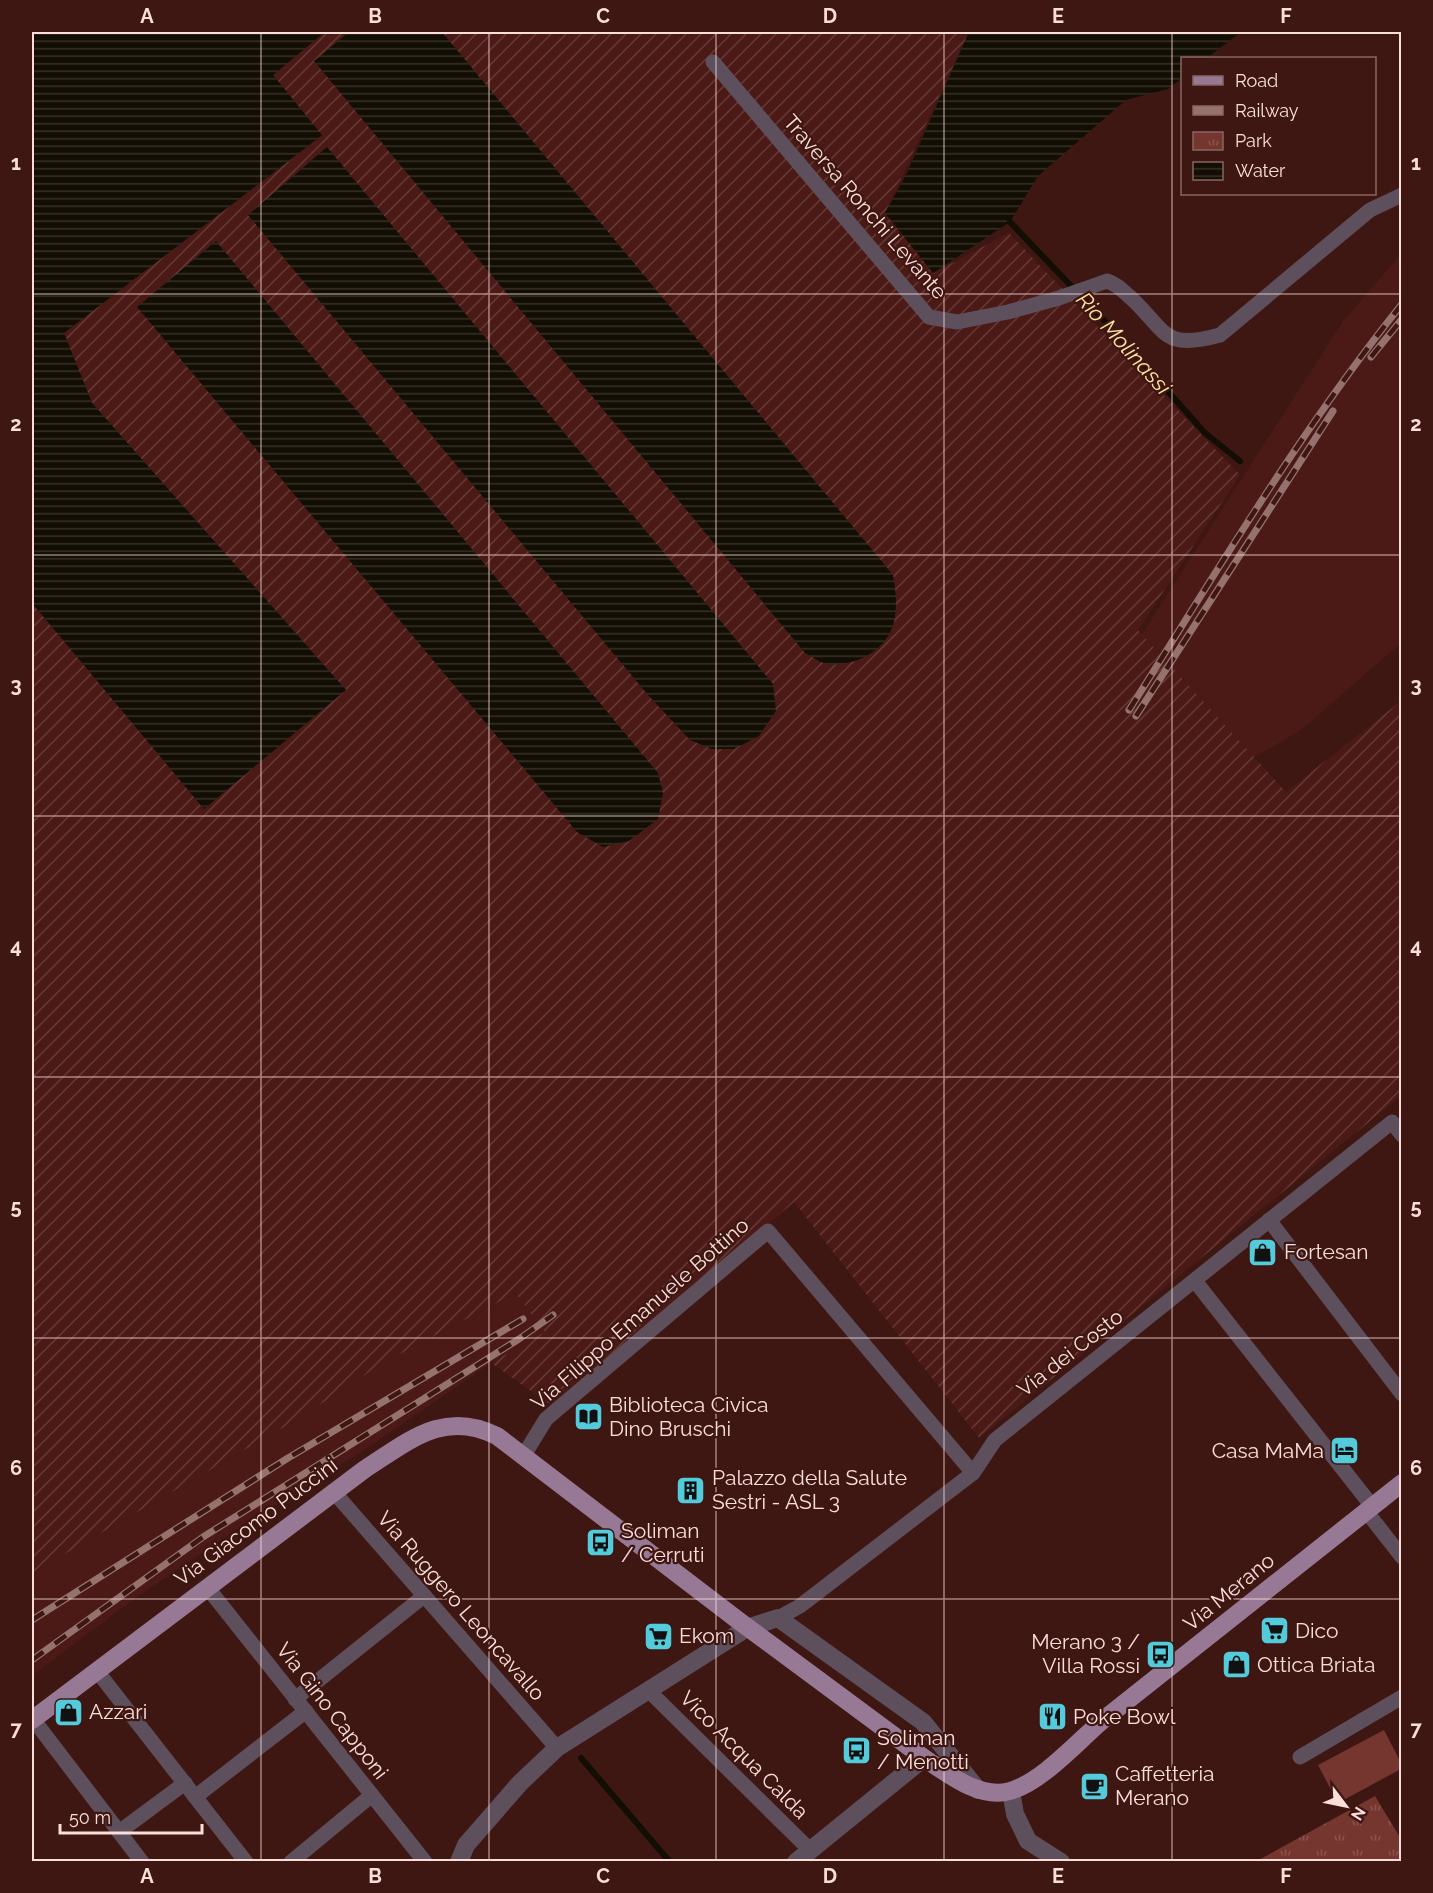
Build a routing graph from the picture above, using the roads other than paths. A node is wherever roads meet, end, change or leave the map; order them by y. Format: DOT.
graph roads {
  1 [pos="713,62"];
  2 [pos="1401,195"];
  3 [pos="1401,1135"];
  4 [pos="1269,1220"];
  5 [pos="1195,1281"];
  6 [pos="1401,1394"];
  7 [pos="524,1455"];
  8 [pos="973,1473"];
  9 [pos="1401,1483"];
  10 [pos="333,1491"];
  11 [pos="1369,1508"];
  12 [pos="1401,1557"];
  13 [pos="207,1587"];
  14 [pos="424,1596"];
  15 [pos="778,1618"];
  16 [pos="747,1628"];
  17 [pos="98,1671"];
  18 [pos="648,1690"];
  19 [pos="1401,1697"];
  20 [pos="295,1699"];
  21 [pos="306,1711"];
  22 [pos="32,1719"];
  23 [pos="557,1748"];
  24 [pos="1300,1757"];
  25 [pos="924,1758"];
  26 [pos="185,1783"];
  27 [pos="995,1791"];
  28 [pos="372,1795"];
  29 [pos="195,1797"];
  30 [pos="120,1832"];
  31 [pos="810,1850"];
  32 [pos="142,1862"];
  33 [pos="246,1862"];
  34 [pos="291,1862"];
  35 [pos="425,1862"];
  36 [pos="459,1862"];
  37 [pos="796,1862"];
  38 [pos="1061,1862"];
  1 -- 2 [label="street, Traversa Ronchi Levante"];
  3 -- 4 [label="street, Via dei Costo"];
  4 -- 5 [label="street, Via dei Costo"];
  4 -- 6 [label="street"];
  5 -- 8 [label="street, Via dei Costo"];
  5 -- 11 [label="street"];
  7 -- 8 [label="street, Via Filippo Emanuele Bottino"];
  7 -- 10 [label="main road, Via Giacomo Puccini"];
  7 -- 16 [label="main road, Via Giacomo Puccini"];
  8 -- 15 [label="street, Via dei Costo"];
  9 -- 11 [label="main road, Via Merano"];
  10 -- 13 [label="main road, Via Giacomo Puccini"];
  10 -- 14 [label="street, Via Ruggero Leoncavallo"];
  11 -- 12 [label="street"];
  11 -- 27 [label="main road, Via Merano"];
  13 -- 17 [label="main road, Via Giacomo Puccini"];
  13 -- 20 [label="street, Via Gino Capponi"];
  14 -- 20 [label="street"];
  14 -- 23 [label="street, Via Ruggero Leoncavallo"];
  15 -- 16 [label="street"];
  15 -- 27 [label="street"];
  16 -- 18 [label="street"];
  16 -- 25 [label="main road, Via Giacomo Puccini"];
  17 -- 22 [label="main road, Via Giacomo Puccini"];
  17 -- 26 [label="street"];
  18 -- 23 [label="street"];
  18 -- 31 [label="street, Vico Acqua Calda"];
  19 -- 24 [label="street"];
  20 -- 21 [label="street, Via Gino Capponi"];
  21 -- 28 [label="street, Via Gino Capponi"];
  21 -- 29 [label="street"];
  22 -- 30 [label="street"];
  23 -- 36 [label="street"];
  25 -- 27 [label="main road, Via Giacomo Puccini"];
  25 -- 31 [label="street"];
  26 -- 29 [label="street"];
  26 -- 30 [label="street"];
  27 -- 38 [label="street"];
  28 -- 34 [label="street"];
  28 -- 35 [label="street, Via Gino Capponi"];
  29 -- 33 [label="street"];
  30 -- 32 [label="street"];
  31 -- 37 [label="street"];
}
